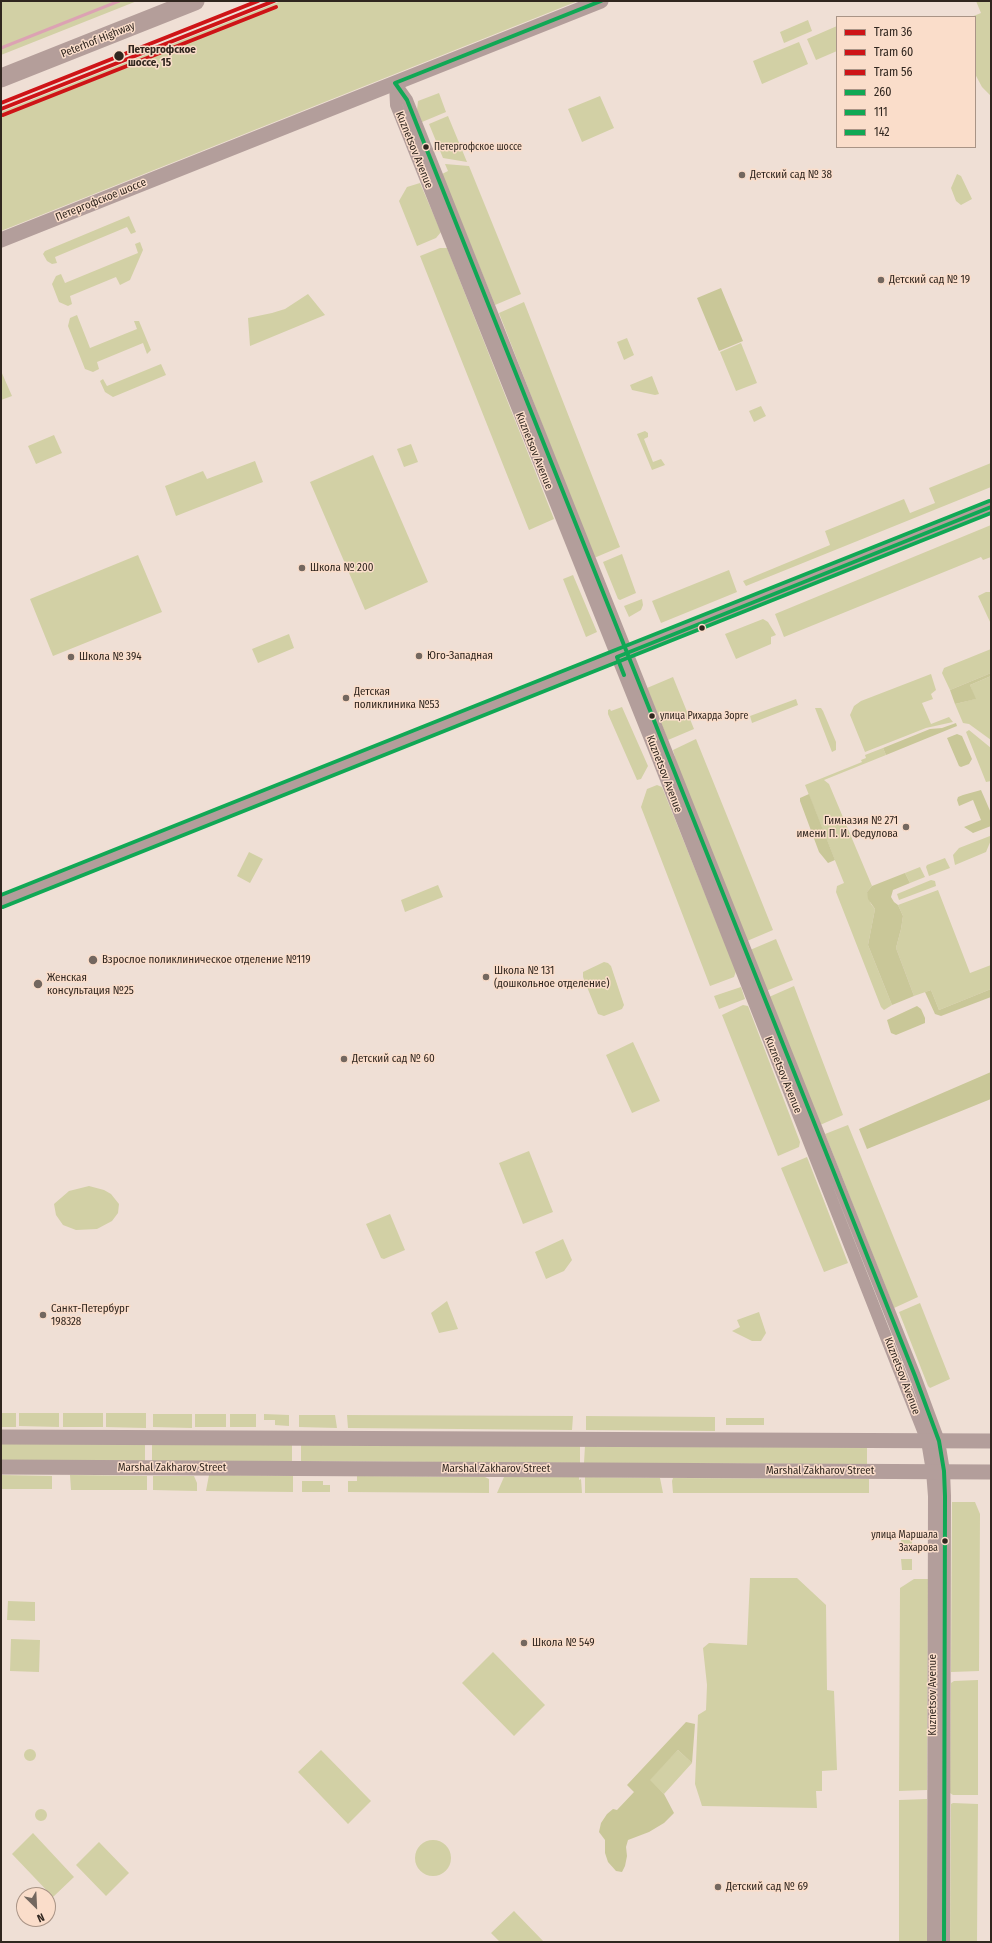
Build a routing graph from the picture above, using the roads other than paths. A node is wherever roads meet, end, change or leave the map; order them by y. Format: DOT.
graph roads {
  1 [pos="164,1"];
  2 [pos="195,1"];
  3 [pos="601,1"];
  4 [pos="1,65"];
  5 [pos="1,78"];
  6 [pos="395,83"];
  7 [pos="1,240"];
  8 [pos="991,507"];
  9 [pos="622,655"];
  10 [pos="1,901"];
  11 [pos="1,1436"];
  12 [pos="933,1441"];
  13 [pos="991,1441"];
  14 [pos="1,1467"];
  15 [pos="938,1471"];
  16 [pos="991,1472"];
  17 [pos="933,1942"];
  18 [pos="944,1942"];
  1 -- 4 [label="main road, Peterhof Highway"];
  2 -- 5 [label="main road, Peterhof Highway"];
  3 -- 6 [label="street, Петергофское шоссе"];
  6 -- 7 [label="street, Петергофское шоссе"];
  6 -- 9 [label="street, Kuznetsov Avenue"];
  8 -- 9 [label="street"];
  9 -- 10 [label="street"];
  9 -- 12 [label="street, Kuznetsov Avenue"];
  11 -- 12 [label="street"];
  12 -- 13 [label="street"];
  12 -- 15 [label="street, Kuznetsov Avenue"];
  14 -- 15 [label="street, Marshal Zakharov Street"];
  15 -- 16 [label="street, Marshal Zakharov Street"];
  15 -- 17 [label="street, Kuznetsov Avenue"];
  15 -- 18 [label="street, Kuznetsov Avenue"];
}
